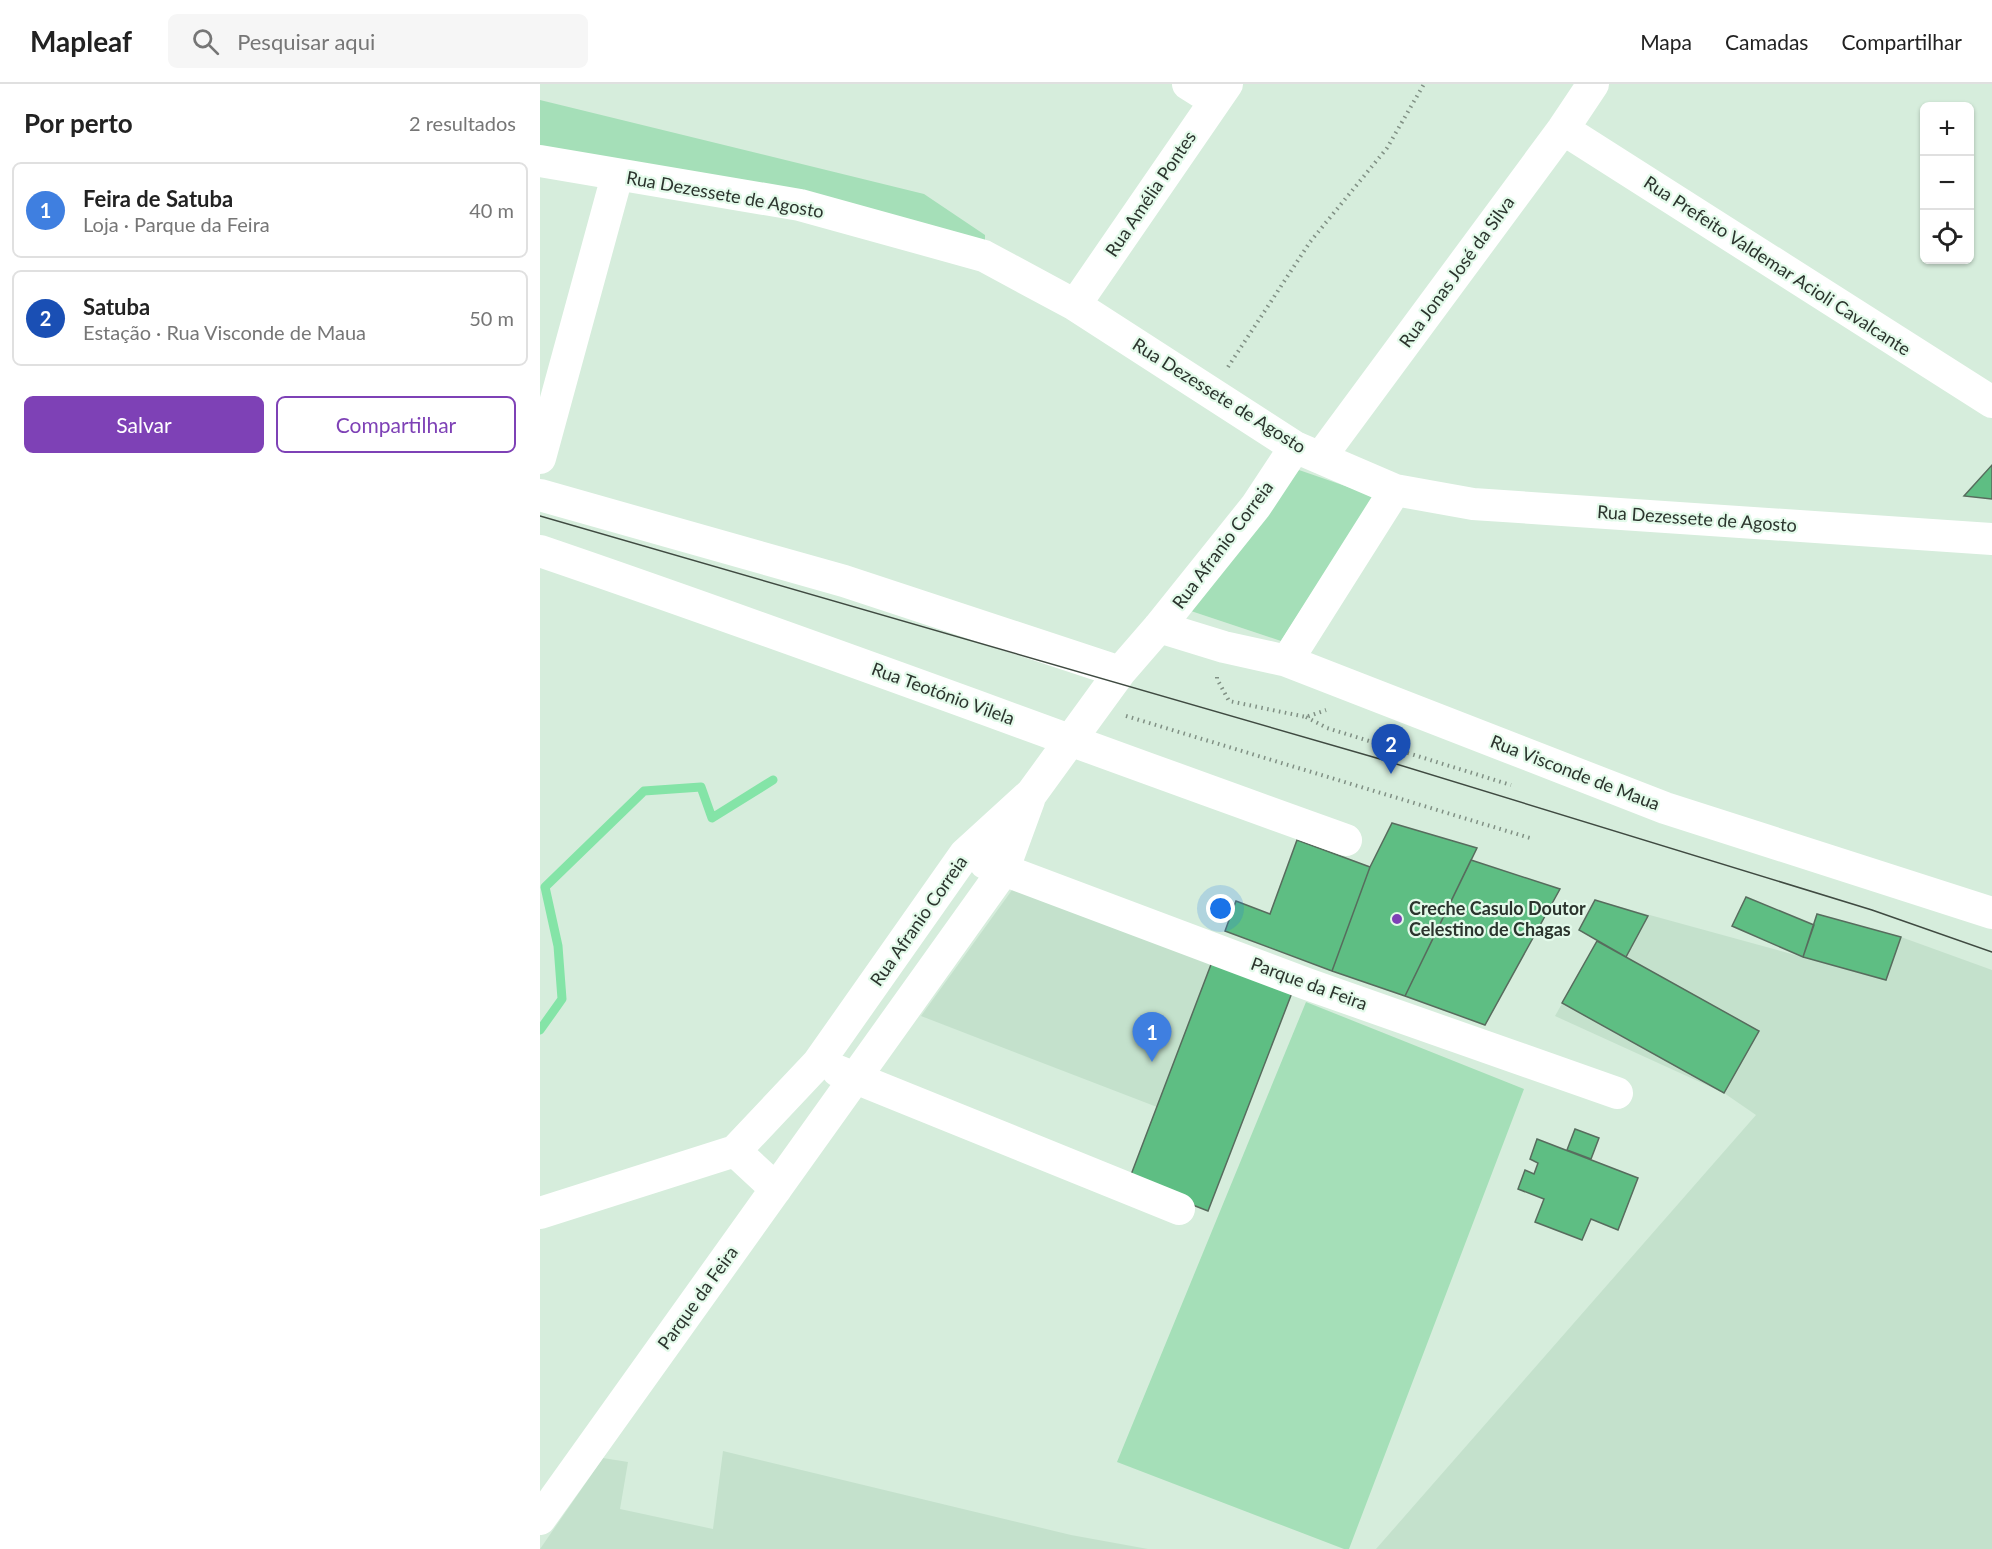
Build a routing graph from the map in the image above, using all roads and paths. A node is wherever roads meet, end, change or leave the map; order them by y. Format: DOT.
graph roads {
  1 [pos="1188,84"];
  2 [pos="1424,84"];
  3 [pos="1593,84"];
  4 [pos="1221,93"];
  5 [pos="1563,129"];
  6 [pos="540,161"];
  7 [pos="616,176"];
  8 [pos="1076,305"];
  9 [pos="1211,393"];
  10 [pos="1992,402"];
  11 [pos="1307,452"];
  12 [pos="540,458"];
  13 [pos="1395,490"];
  14 [pos="540,495"];
  15 [pos="1992,539"];
  16 [pos="540,551"];
  17 [pos="1160,627"];
  18 [pos="1287,661"];
  19 [pos="1120,672"];
  20 [pos="1306,717"];
  21 [pos="1133,718"];
  22 [pos="1069,741"];
  23 [pos="1516,786"];
  24 [pos="1032,794"];
  25 [pos="1530,837"];
  26 [pos="1346,840"];
  27 [pos="965,854"];
  28 [pos="1003,871"];
  29 [pos="1992,913"];
  30 [pos="818,1063"];
  31 [pos="856,1077"];
  32 [pos="1617,1093"];
  33 [pos="735,1152"];
  34 [pos="776,1189"];
  35 [pos="1179,1209"];
  36 [pos="540,1213"];
  37 [pos="540,1519"];
  1 -- 4 [label="street"];
  2 -- 9 [label="path"];
  3 -- 5 [label="street, Rua Jonas José da Silva"];
  4 -- 8 [label="street, Rua Amélia Pontes"];
  5 -- 10 [label="street, Rua Prefeito Valdemar Acioli Cavalcante"];
  5 -- 11 [label="street, Rua Jonas José da Silva"];
  6 -- 7 [label="street, Rua Dezessete de Agosto"];
  7 -- 8 [label="street, Rua Dezessete de Agosto"];
  7 -- 12 [label="street"];
  8 -- 9 [label="street, Rua Dezessete de Agosto"];
  9 -- 11 [label="street, Rua Dezessete de Agosto"];
  11 -- 13 [label="street, Rua Dezessete de Agosto"];
  11 -- 17 [label="street, Rua Afranio Correia"];
  13 -- 15 [label="street, Rua Dezessete de Agosto"];
  13 -- 18 [label="street"];
  14 -- 19 [label="street"];
  16 -- 22 [label="street, Rua Teotónio Vilela"];
  17 -- 18 [label="street, Rua Visconde de Maua"];
  17 -- 19 [label="street, Rua Afranio Correia"];
  18 -- 29 [label="street, Rua Visconde de Maua"];
  19 -- 22 [label="street, Rua Afranio Correia"];
  20 -- 23 [label="path"];
  21 -- 25 [label="path"];
  22 -- 24 [label="street, Rua Afranio Correia"];
  22 -- 26 [label="street, Rua Teotónio Vilela"];
  24 -- 27 [label="street, Rua Afranio Correia"];
  24 -- 28 [label="street, Parque da Feira"];
  27 -- 28 [label="street, Parque da Feira"];
  27 -- 30 [label="street, Rua Afranio Correia"];
  28 -- 31 [label="street, Parque da Feira"];
  28 -- 32 [label="street, Parque da Feira"];
  30 -- 31 [label="street"];
  30 -- 33 [label="street, Rua Afranio Correia"];
  31 -- 34 [label="street, Parque da Feira"];
  31 -- 35 [label="street"];
  33 -- 34 [label="street"];
  33 -- 36 [label="street, Rua Afranio Correia"];
  34 -- 37 [label="street, Parque da Feira"];
}
